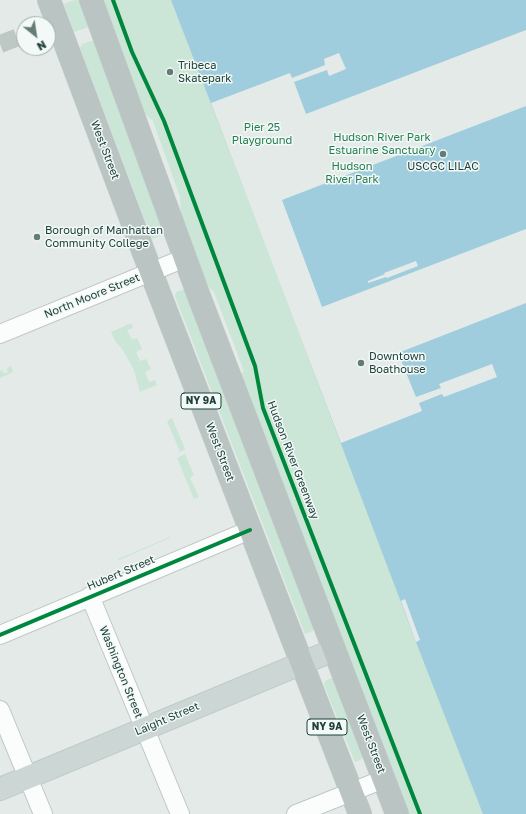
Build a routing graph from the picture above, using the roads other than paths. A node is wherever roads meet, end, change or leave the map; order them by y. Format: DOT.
graph roads {
  1 [pos="49,0"];
  2 [pos="91,0"];
  3 [pos="52,16"];
  4 [pos="56,32"];
  5 [pos="185,258"];
  6 [pos="151,272"];
  7 [pos="0,334"];
  8 [pos="250,530"];
  9 [pos="90,596"];
  10 [pos="0,634"];
  11 [pos="334,650"];
  12 [pos="302,662"];
  13 [pos="0,710"];
  14 [pos="144,729"];
  15 [pos="28,778"];
  16 [pos="384,779"];
  17 [pos="0,789"];
  18 [pos="352,792"];
  19 [pos="43,814"];
  20 [pos="180,814"];
  21 [pos="296,814"];
  22 [pos="360,814"];
  23 [pos="398,814"];
  1 -- 3 [label="highway, West Street / NY 9A"];
  2 -- 5 [label="highway, West Street / NY 9A"];
  4 -- 6 [label="highway, West Street / NY 9A"];
  5 -- 6 [label="street, North Moore Street"];
  5 -- 11 [label="highway, West Street / NY 9A"];
  6 -- 7 [label="street, North Moore Street"];
  6 -- 8 [label="highway, West Street / NY 9A"];
  8 -- 9 [label="street, Hubert Street"];
  8 -- 12 [label="highway, West Street / NY 9A"];
  9 -- 10 [label="street, Hubert Street"];
  9 -- 14 [label="street, Washington Street"];
  11 -- 12 [label="main road, Laight Street"];
  11 -- 16 [label="highway, West Street / NY 9A"];
  12 -- 14 [label="main road, Laight Street"];
  12 -- 18 [label="highway, West Street / NY 9A"];
  13 -- 15 [label="street"];
  14 -- 15 [label="main road, Laight Street"];
  14 -- 20 [label="street, Washington Street"];
  15 -- 17 [label="main road, Laight Street"];
  15 -- 19 [label="street"];
  16 -- 18 [label="street"];
  16 -- 23 [label="highway, West Street / NY 9A"];
  18 -- 21 [label="street"];
  18 -- 22 [label="highway, West Street / NY 9A"];
}
